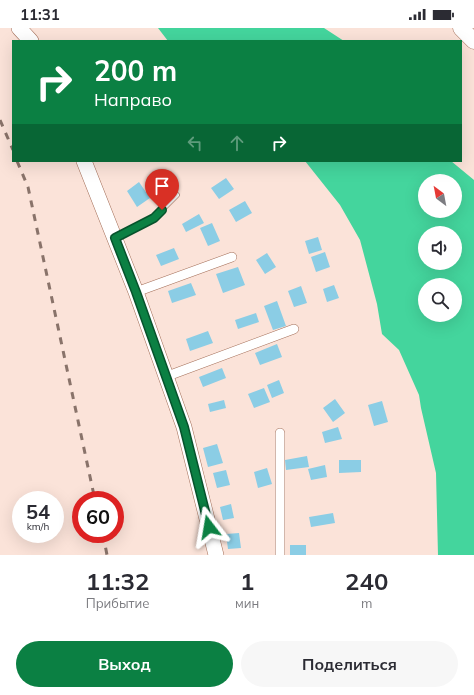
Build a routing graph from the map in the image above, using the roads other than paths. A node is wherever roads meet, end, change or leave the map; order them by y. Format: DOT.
graph roads {
  1 [pos="19,28"];
  2 [pos="461,28"];
  3 [pos="30,40"];
  4 [pos="474,41"];
  5 [pos="84,162"];
  6 [pos="177,195"];
  7 [pos="115,238"];
  8 [pos="232,257"];
  9 [pos="136,292"];
  10 [pos="294,329"];
  11 [pos="165,377"];
  12 [pos="280,433"];
  13 [pos="216,555"];
  14 [pos="280,555"];
  1 -- 3 [label="main road"];
  2 -- 4 [label="highway"];
  5 -- 7 [label="main road"];
  6 -- 7 [label="lane"];
  7 -- 9 [label="main road"];
  8 -- 9 [label="street"];
  9 -- 11 [label="main road"];
  10 -- 11 [label="street"];
  11 -- 13 [label="main road"];
  12 -- 14 [label="street"];
}
